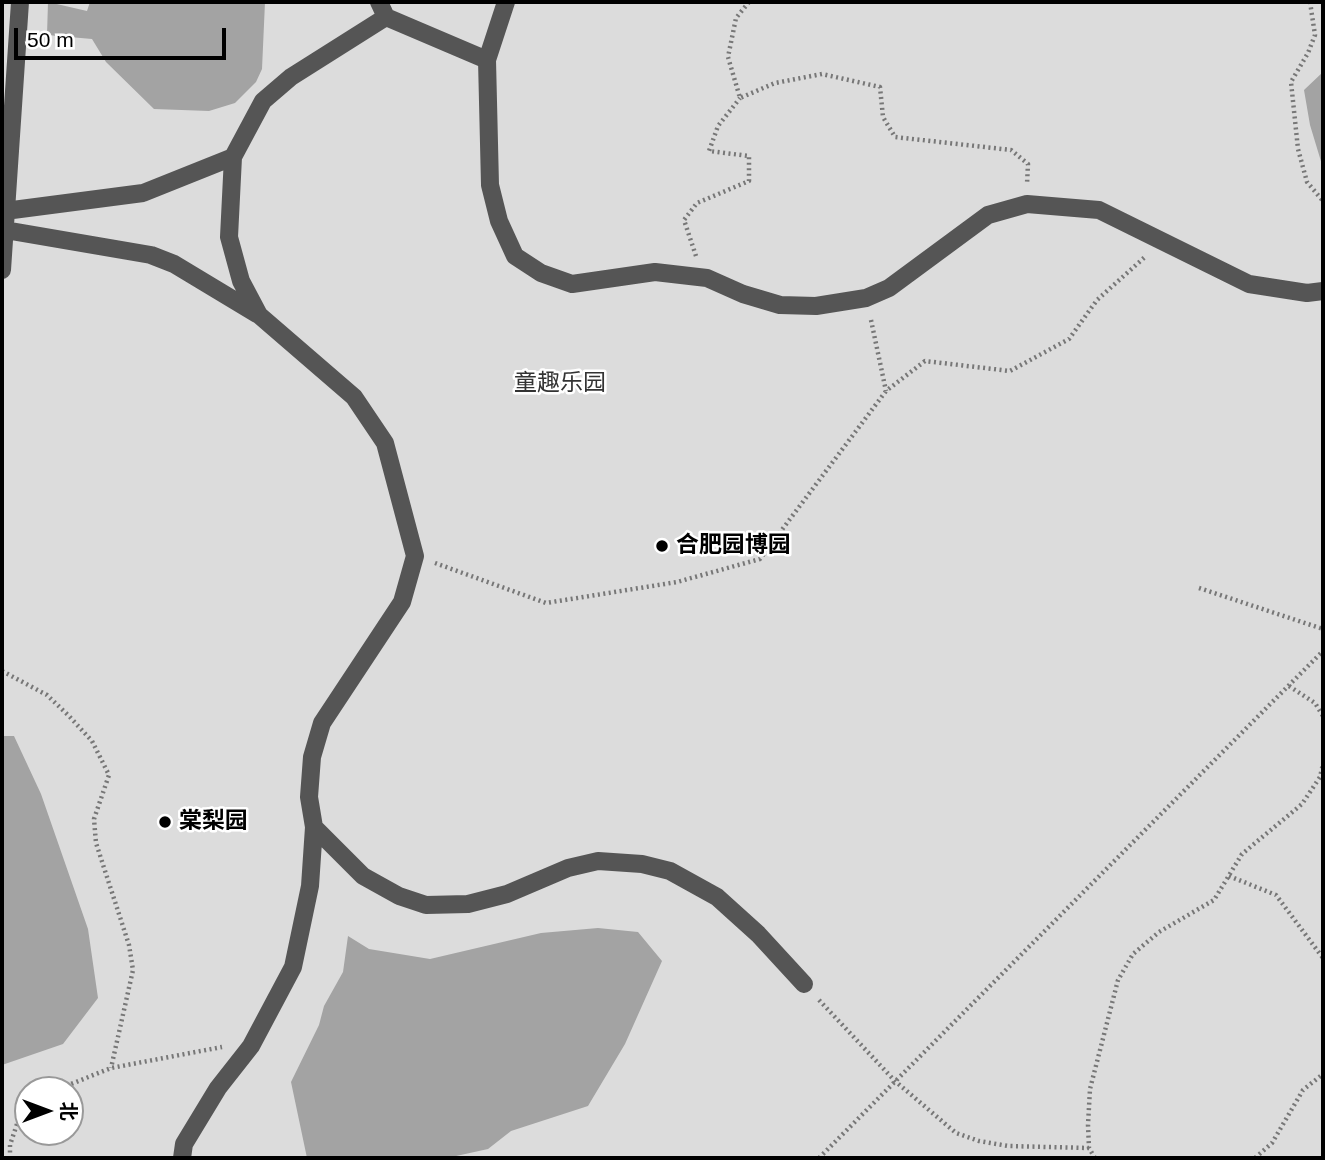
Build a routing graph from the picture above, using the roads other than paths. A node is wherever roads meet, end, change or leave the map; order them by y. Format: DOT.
graph roads {
  1 [pos="20,2"];
  2 [pos="506,2"];
  3 [pos="383,10"];
  4 [pos="487,60"];
  5 [pos="233,157"];
  6 [pos="5,211"];
  7 [pos="5,230"];
  8 [pos="2,270"];
  9 [pos="1323,291"];
  10 [pos="259,315"];
  11 [pos="314,827"];
  12 [pos="804,984"];
  13 [pos="182,1158"];
  1 -- 6 [label="lane"];
  2 -- 4 [label="lane"];
  3 -- 4 [label="lane"];
  3 -- 5 [label="lane"];
  4 -- 9 [label="lane"];
  5 -- 6 [label="lane"];
  5 -- 10 [label="lane"];
  6 -- 7 [label="lane"];
  7 -- 8 [label="lane"];
  7 -- 10 [label="lane"];
  10 -- 11 [label="lane"];
  11 -- 12 [label="lane"];
  11 -- 13 [label="lane"];
}
